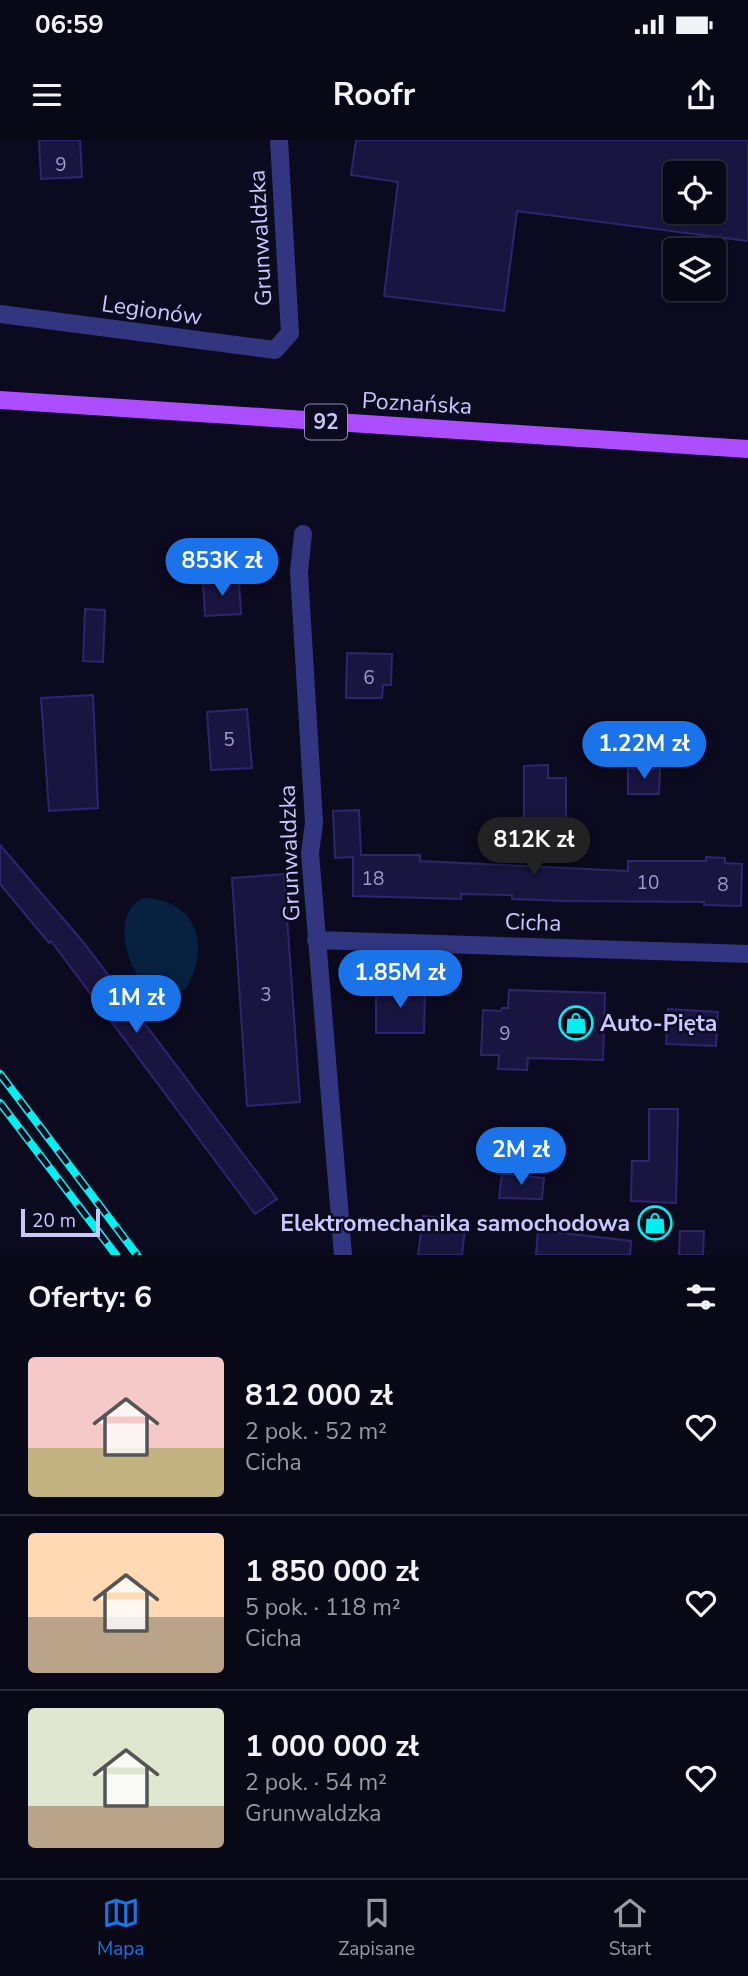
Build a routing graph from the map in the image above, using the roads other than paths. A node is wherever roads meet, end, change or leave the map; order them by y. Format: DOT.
graph roads {
  1 [pos="279,140"];
  2 [pos="0,314"];
  3 [pos="290,333"];
  4 [pos="0,400"];
  5 [pos="748,449"];
  6 [pos="303,534"];
  7 [pos="316,940"];
  8 [pos="748,954"];
  9 [pos="344,1255"];
  1 -- 3 [label="street, Grunwaldzka"];
  2 -- 3 [label="street, Legionów"];
  4 -- 5 [label="main road, Poznańska / 92"];
  6 -- 7 [label="street, Grunwaldzka"];
  7 -- 8 [label="street, Cicha"];
  7 -- 9 [label="street, Grunwaldzka"];
}
